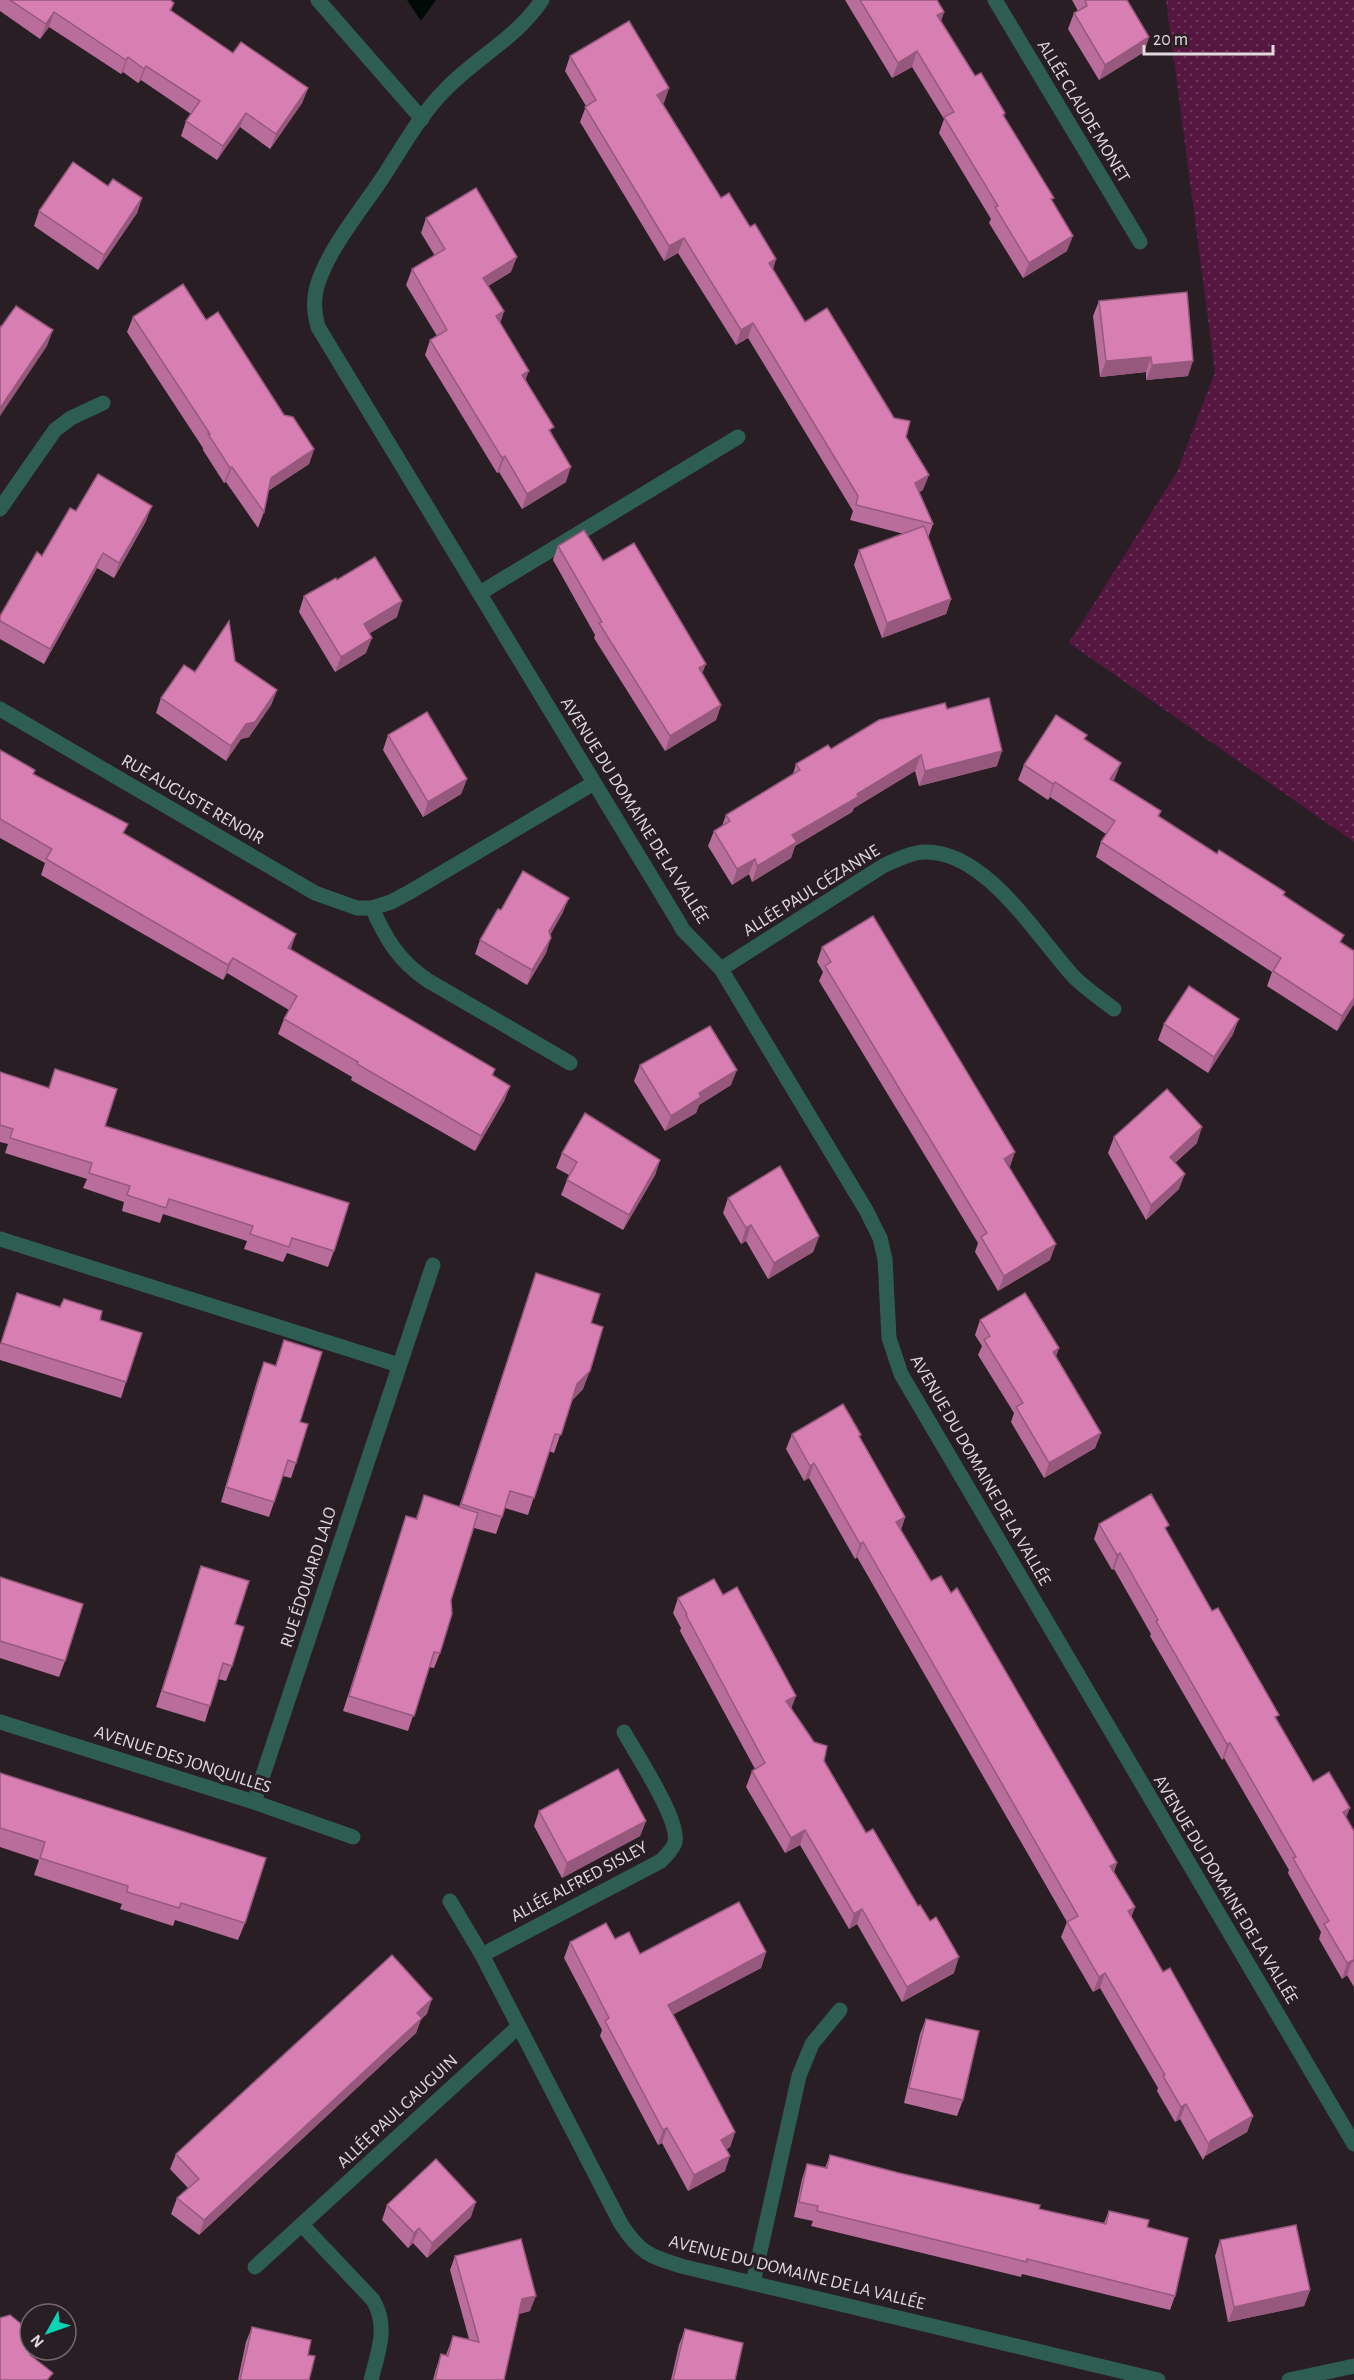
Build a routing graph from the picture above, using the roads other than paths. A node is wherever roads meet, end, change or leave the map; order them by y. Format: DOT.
graph roads {
  1 [pos="318,0"];
  2 [pos="542,0"];
  3 [pos="995,0"];
  4 [pos="422,119"];
  5 [pos="1140,242"];
  6 [pos="103,403"];
  7 [pos="738,437"];
  8 [pos="0,509"];
  9 [pos="480,593"];
  10 [pos="0,709"];
  11 [pos="594,783"];
  12 [pos="372,908"];
  13 [pos="721,969"];
  14 [pos="1114,1009"];
  15 [pos="570,1063"];
  16 [pos="0,1239"];
  17 [pos="433,1265"];
  18 [pos="399,1365"];
  19 [pos="0,1722"];
  20 [pos="624,1732"];
  21 [pos="254,1802"];
  22 [pos="353,1837"];
  23 [pos="450,1901"];
  24 [pos="482,1955"];
  25 [pos="840,2010"];
  26 [pos="518,2027"];
  27 [pos="1354,2144"];
  28 [pos="302,2225"];
  29 [pos="255,2267"];
  30 [pos="753,2283"];
  31 [pos="1354,2366"];
  32 [pos="371,2380"];
  33 [pos="1158,2380"];
  34 [pos="1289,2380"];
  1 -- 4 [label="street"];
  2 -- 4 [label="street, AVENUE DU DOMAINE DE LA VALLÉE"];
  3 -- 5 [label="street, ALLÉE CLAUDE MONET"];
  4 -- 9 [label="street, AVENUE DU DOMAINE DE LA VALLÉE"];
  6 -- 8 [label="street"];
  7 -- 9 [label="street"];
  9 -- 11 [label="street, AVENUE DU DOMAINE DE LA VALLÉE"];
  10 -- 12 [label="street, RUE AUGUSTE RENOIR"];
  11 -- 12 [label="street"];
  11 -- 13 [label="street, AVENUE DU DOMAINE DE LA VALLÉE"];
  12 -- 15 [label="street"];
  13 -- 14 [label="street, ALLÉE PAUL CÉZANNE"];
  13 -- 27 [label="street, AVENUE DU DOMAINE DE LA VALLÉE"];
  16 -- 18 [label="street"];
  17 -- 18 [label="street, RUE ÉDOUARD LALO"];
  18 -- 21 [label="street, RUE ÉDOUARD LALO"];
  19 -- 21 [label="street, AVENUE DES JONQUILLES"];
  20 -- 24 [label="street, ALLÉE ALFRED SISLEY"];
  21 -- 22 [label="street, AVENUE DES JONQUILLES"];
  23 -- 24 [label="street, AVENUE DU DOMAINE DE LA VALLÉE"];
  24 -- 26 [label="street, AVENUE DU DOMAINE DE LA VALLÉE"];
  25 -- 30 [label="street"];
  26 -- 28 [label="street, ALLÉE PAUL GAUGUIN"];
  26 -- 30 [label="street, AVENUE DU DOMAINE DE LA VALLÉE"];
  28 -- 29 [label="street, ALLÉE PAUL GAUGUIN"];
  28 -- 32 [label="street"];
  30 -- 33 [label="street, AVENUE DU DOMAINE DE LA VALLÉE"];
  31 -- 34 [label="street"];
}
